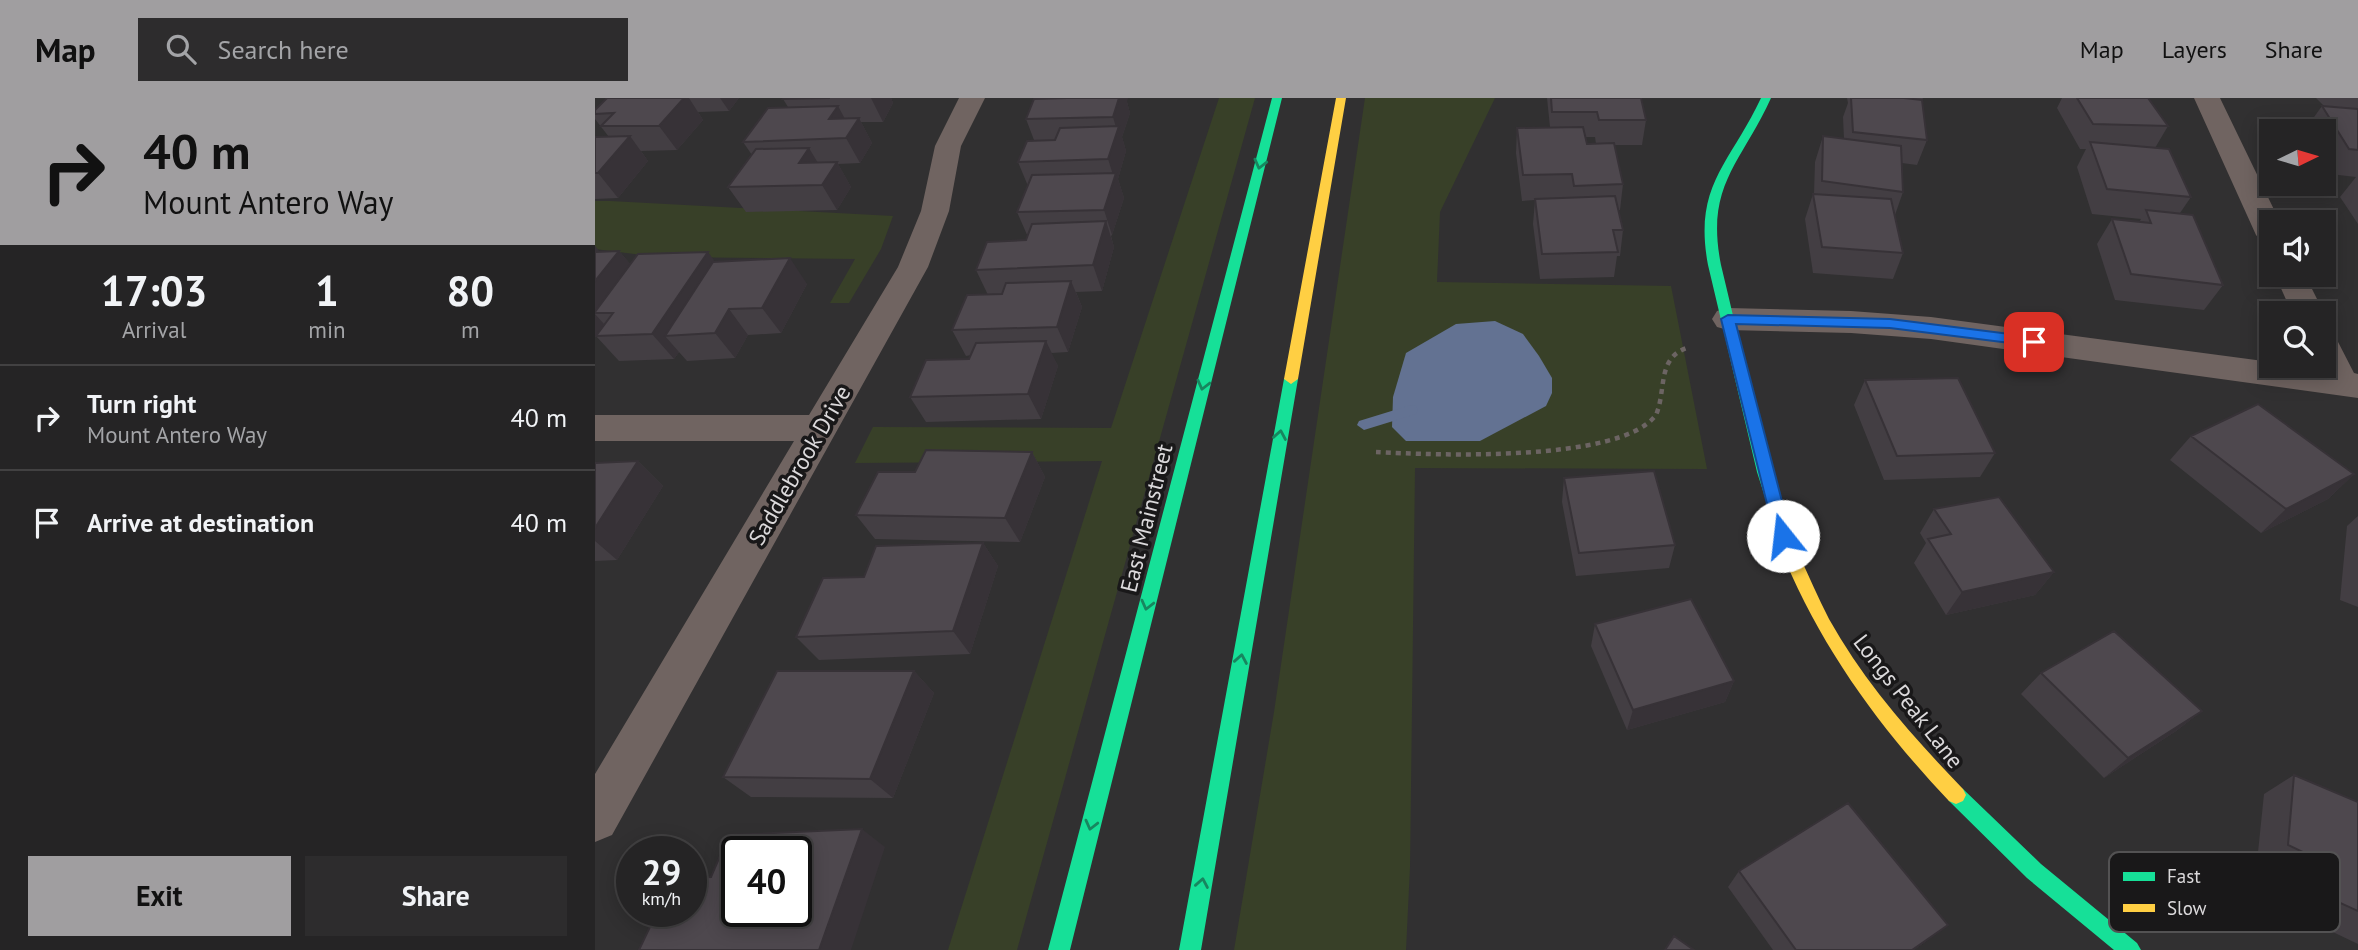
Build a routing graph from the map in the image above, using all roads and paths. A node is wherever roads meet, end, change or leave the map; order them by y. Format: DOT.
graph roads {
  1 [pos="972,98"];
  2 [pos="1277,98"];
  3 [pos="1342,98"];
  4 [pos="1766,98"];
  5 [pos="2207,98"];
  6 [pos="2259,210"];
  7 [pos="1728,319"];
  8 [pos="1690,347"];
  9 [pos="2336,364"];
  10 [pos="2350,385"];
  11 [pos="595,428"];
  12 [pos="820,428"];
  13 [pos="1376,452"];
  14 [pos="595,819"];
  15 [pos="1059,950"];
  16 [pos="1190,950"];
  17 [pos="2130,950"];
  1 -- 12 [label="street, Saddlebrook Drive"];
  2 -- 15 [label="main road, East Mainstreet, one-way"];
  16 -- 3 [label="main road, one-way"];
  4 -- 7 [label="main road, Longs Peak Lane"];
  5 -- 6 [label="street"];
  7 -- 10 [label="street"];
  7 -- 17 [label="main road, Longs Peak Lane"];
  8 -- 13 [label="path"];
  9 -- 10 [label="street"];
  11 -- 12 [label="street"];
  12 -- 14 [label="street, Saddlebrook Drive"];
}
